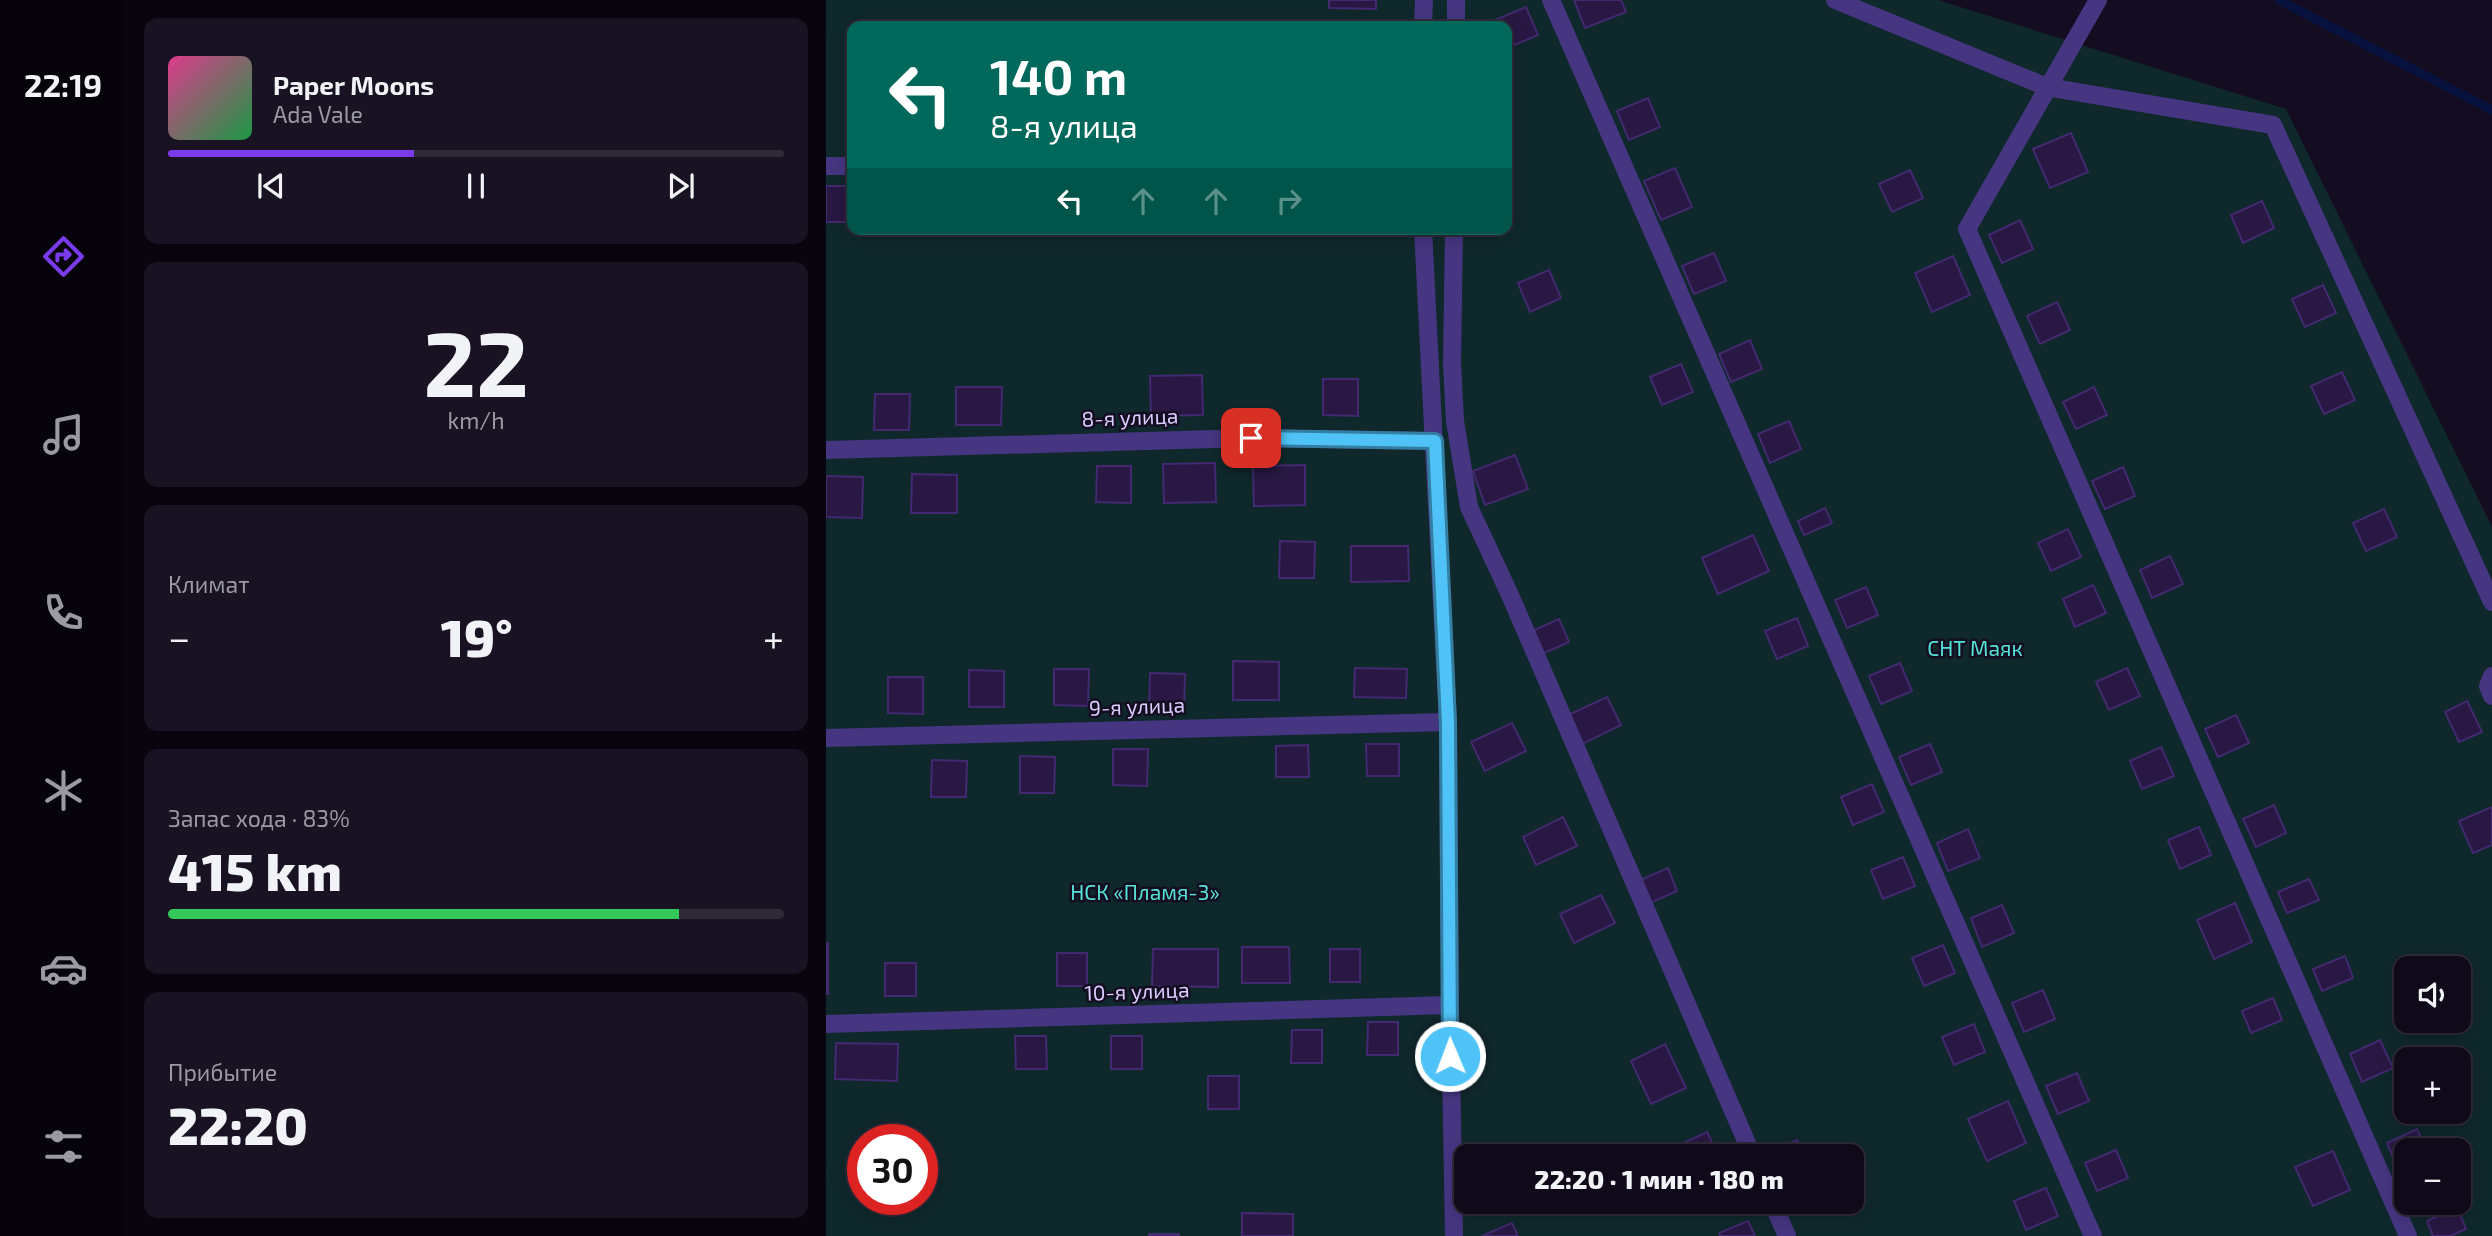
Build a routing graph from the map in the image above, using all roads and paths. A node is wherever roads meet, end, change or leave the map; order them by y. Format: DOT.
graph roads {
  1 [pos="1424,0"];
  2 [pos="1456,0"];
  3 [pos="1551,0"];
  4 [pos="1835,0"];
  5 [pos="2098,0"];
  6 [pos="1423,21"];
  7 [pos="1456,21"];
  8 [pos="2047,87"];
  9 [pos="826,166"];
  10 [pos="847,166"];
  11 [pos="1423,235"];
  12 [pos="1454,235"];
  13 [pos="1435,441"];
  14 [pos="826,450"];
  15 [pos="2492,602"];
  16 [pos="2492,676"];
  17 [pos="2492,696"];
  18 [pos="1448,722"];
  19 [pos="826,738"];
  20 [pos="1450,1005"];
  21 [pos="826,1024"];
  22 [pos="1747,1144"];
  23 [pos="1777,1214"];
  24 [pos="1454,1236"];
  25 [pos="1787,1236"];
  26 [pos="2093,1236"];
  27 [pos="2408,1236"];
  1 -- 6 [label="street"];
  2 -- 7 [label="street"];
  3 -- 26 [label="street"];
  4 -- 8 [label="street"];
  5 -- 8 [label="street"];
  8 -- 15 [label="street"];
  8 -- 27 [label="street"];
  9 -- 10 [label="street"];
  11 -- 13 [label="street"];
  12 -- 22 [label="street"];
  13 -- 14 [label="street, 8-я улица"];
  13 -- 18 [label="street"];
  16 -- 17 [label="street"];
  18 -- 19 [label="street, 9-я улица"];
  18 -- 20 [label="street"];
  20 -- 21 [label="street, 10-я улица"];
  20 -- 24 [label="street"];
  23 -- 25 [label="street"];
}
